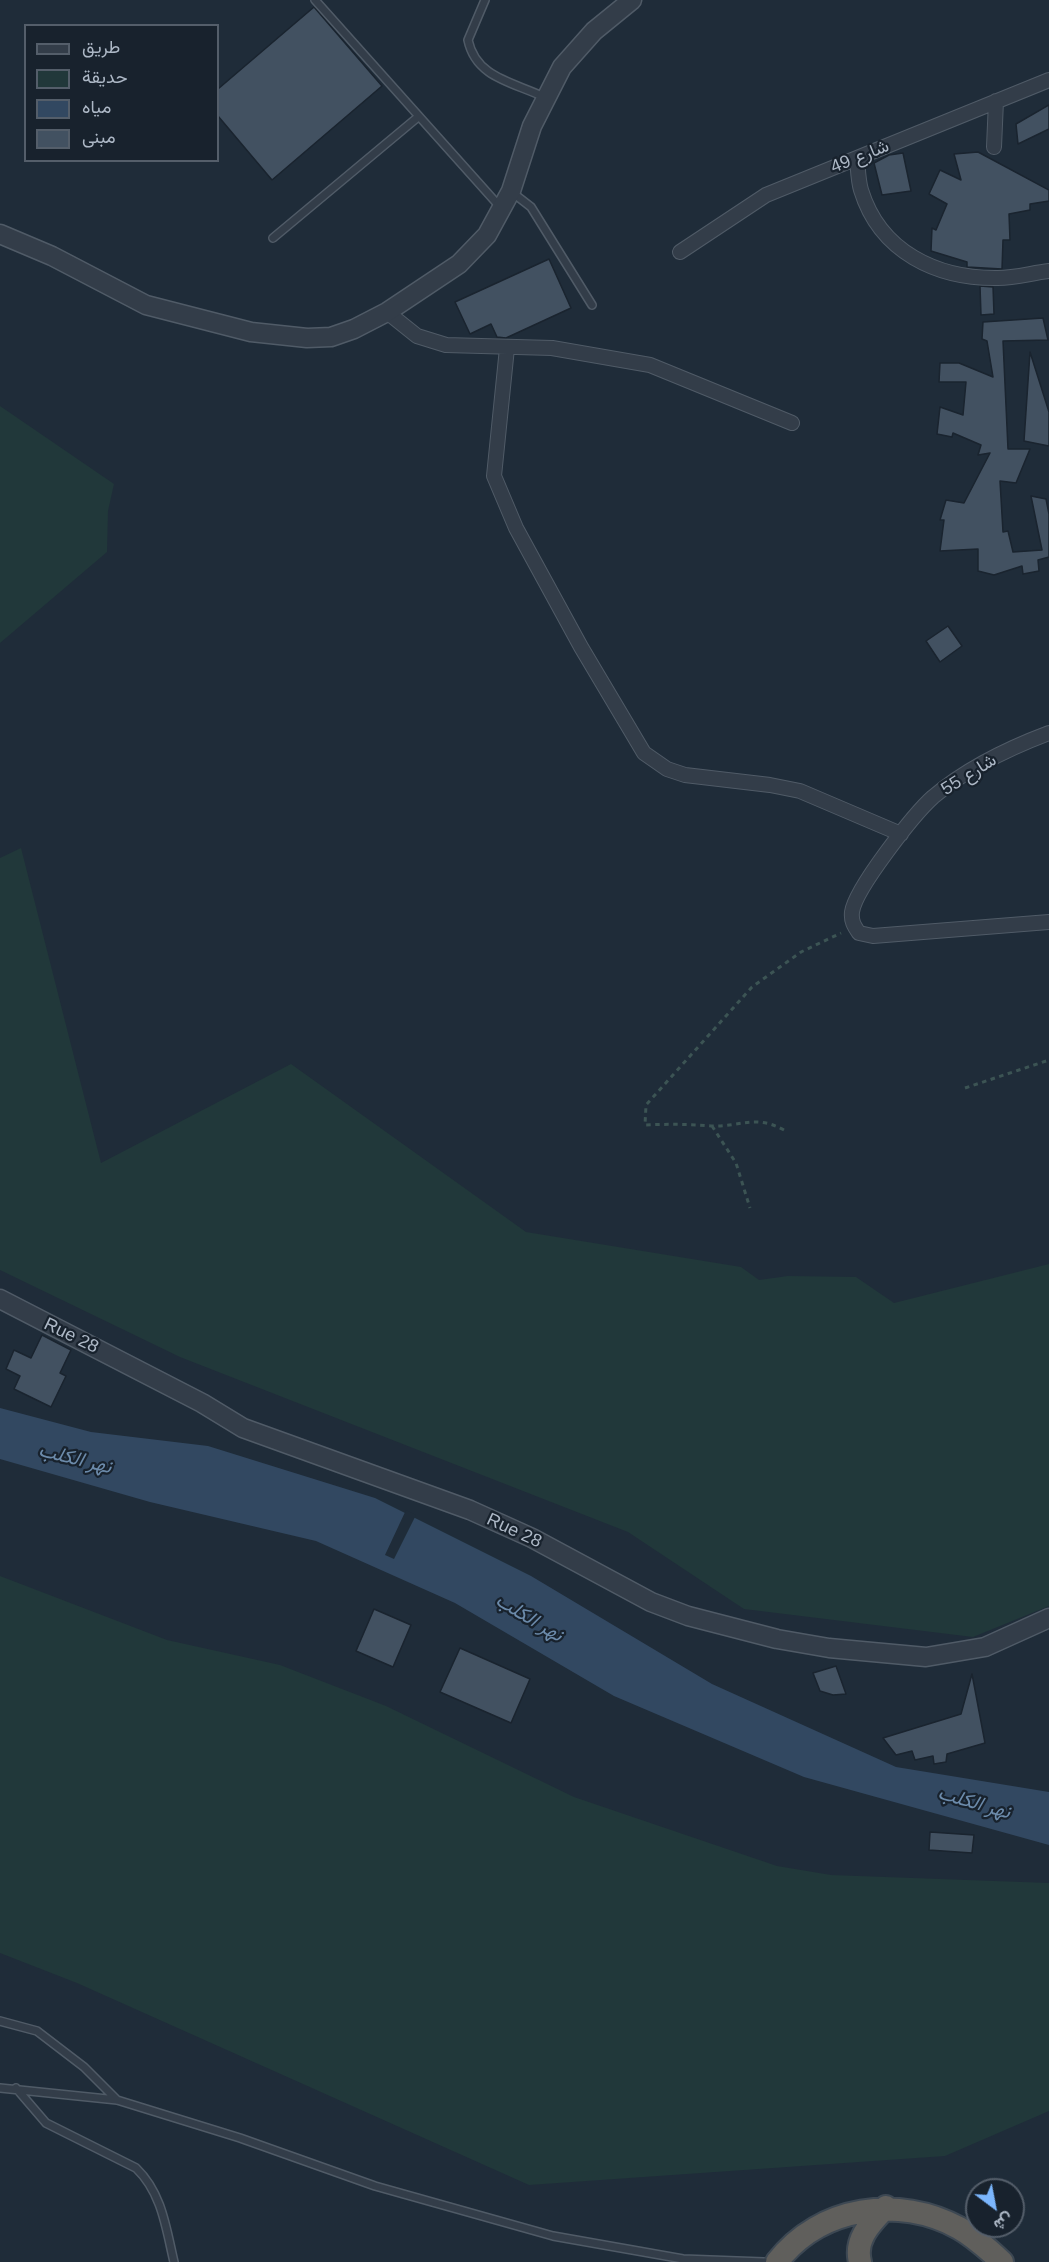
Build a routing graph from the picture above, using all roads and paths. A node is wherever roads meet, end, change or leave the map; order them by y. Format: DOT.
graph roads {
  1 [pos="315,0"];
  2 [pos="485,0"];
  3 [pos="632,0"];
  4 [pos="1049,80"];
  5 [pos="544,97"];
  6 [pos="996,101"];
  7 [pos="418,117"];
  8 [pos="994,147"];
  9 [pos="856,158"];
  10 [pos="511,191"];
  11 [pos="501,208"];
  12 [pos="0,234"];
  13 [pos="273,238"];
  14 [pos="680,252"];
  15 [pos="1049,271"];
  16 [pos="592,305"];
  17 [pos="387,312"];
  18 [pos="507,348"];
  19 [pos="792,423"];
  20 [pos="1049,733"];
  21 [pos="901,834"];
  22 [pos="1049,922"];
  23 [pos="855,928"];
  24 [pos="1049,1060"];
  25 [pos="965,1088"];
  26 [pos="712,1126"];
  27 [pos="784,1130"];
  28 [pos="750,1208"];
  29 [pos="0,1299"];
  30 [pos="1049,1618"];
  31 [pos="0,2021"];
  32 [pos="0,2088"];
  33 [pos="16,2088"];
  34 [pos="117,2100"];
  35 [pos="886,2207"];
  36 [pos="174,2262"];
  37 [pos="764,2262"];
  38 [pos="777,2262"];
  39 [pos="860,2262"];
  40 [pos="1002,2262"];
  1 -- 7 [label="lane"];
  2 -- 5 [label="lane"];
  3 -- 5 [label="street"];
  4 -- 6 [label="street, شارع 49"];
  5 -- 10 [label="street"];
  6 -- 8 [label="street"];
  6 -- 9 [label="street, شارع 49"];
  7 -- 11 [label="lane"];
  7 -- 13 [label="lane"];
  9 -- 14 [label="street, شارع 49"];
  9 -- 15 [label="street"];
  10 -- 11 [label="street"];
  10 -- 16 [label="lane"];
  11 -- 17 [label="street"];
  12 -- 17 [label="street"];
  17 -- 18 [label="street"];
  18 -- 19 [label="street"];
  18 -- 21 [label="street"];
  20 -- 21 [label="street, شارع 55"];
  21 -- 23 [label="street, شارع 55"];
  22 -- 23 [label="street"];
  23 -- 26 [label="path"];
  24 -- 25 [label="path"];
  26 -- 27 [label="path"];
  26 -- 28 [label="path"];
  29 -- 30 [label="street, Rue 28"];
  31 -- 34 [label="lane"];
  32 -- 33 [label="lane"];
  33 -- 34 [label="lane"];
  33 -- 36 [label="lane"];
  34 -- 37 [label="lane"];
  35 -- 38 [label="highway"];
  35 -- 39 [label="highway"];
  35 -- 40 [label="highway"];
}
